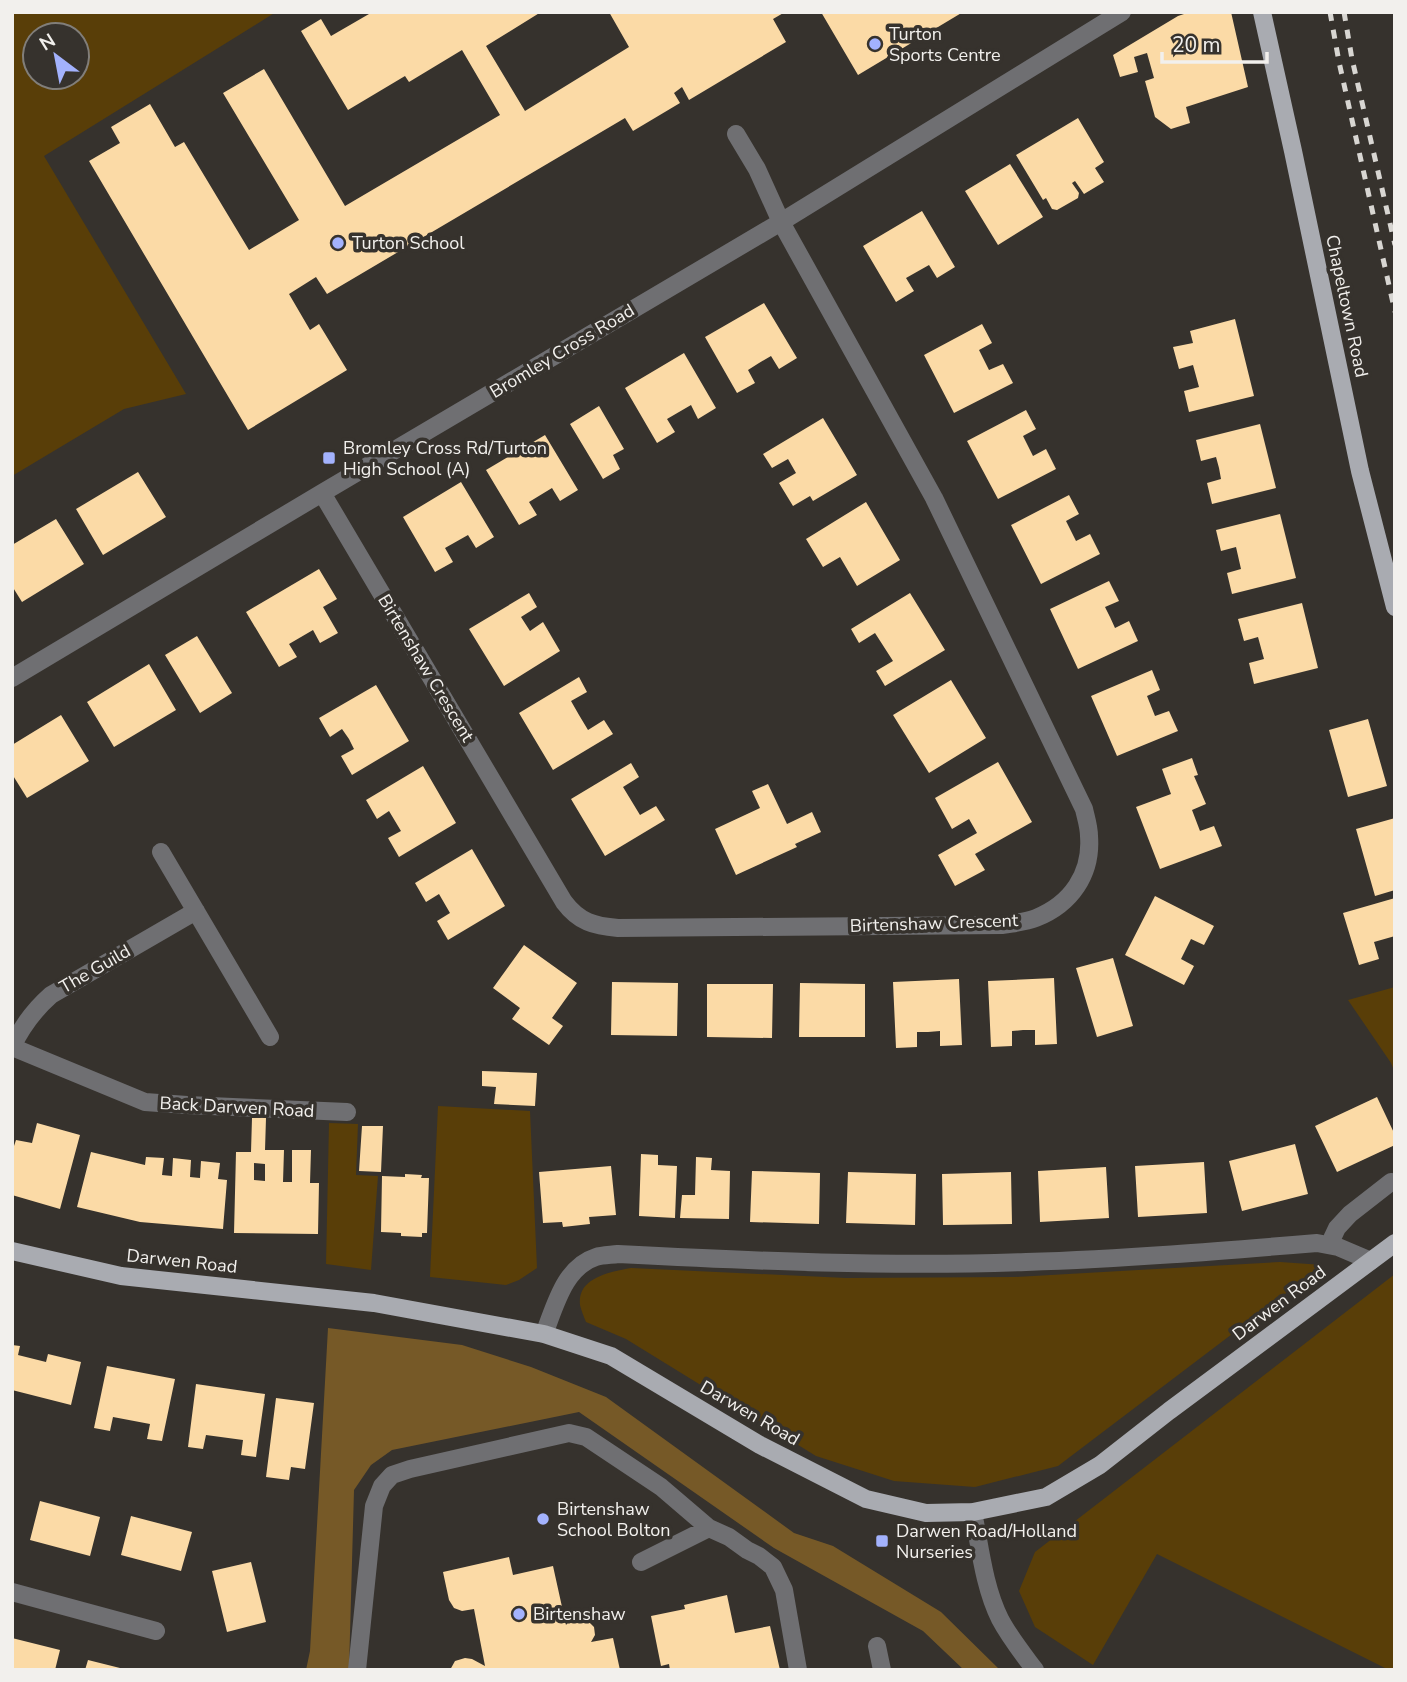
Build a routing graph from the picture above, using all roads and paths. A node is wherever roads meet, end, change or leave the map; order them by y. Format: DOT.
graph roads {
  1 [pos="1262,12"];
  2 [pos="1116,15"];
  3 [pos="736,134"];
  4 [pos="781,222"];
  5 [pos="322,493"];
  6 [pos="1395,607"];
  7 [pos="12,678"];
  8 [pos="161,852"];
  9 [pos="196,911"];
  10 [pos="270,1037"];
  11 [pos="12,1047"];
  12 [pos="347,1112"];
  13 [pos="1391,1182"];
  14 [pos="1395,1243"];
  15 [pos="1329,1245"];
  16 [pos="12,1251"];
  17 [pos="1371,1261"];
  18 [pos="544,1334"];
  19 [pos="973,1512"];
  20 [pos="709,1528"];
  21 [pos="641,1562"];
  22 [pos="12,1592"];
  23 [pos="156,1631"];
  24 [pos="877,1646"];
  25 [pos="358,1670"];
  26 [pos="798,1670"];
  27 [pos="882,1670"];
  28 [pos="1035,1670"];
  1 -- 6 [label="main road, Chapeltown Road"];
  2 -- 4 [label="street, Bromley Cross Road"];
  3 -- 4 [label="street, Birtenshaw Crescent"];
  4 -- 5 [label="street, Bromley Cross Road"];
  4 -- 5 [label="street, Birtenshaw Crescent"];
  5 -- 7 [label="street, Bromley Cross Road"];
  8 -- 9 [label="street"];
  9 -- 10 [label="street"];
  9 -- 11 [label="street, The Guild"];
  11 -- 12 [label="street, Back Darwen Road"];
  13 -- 15 [label="street"];
  14 -- 17 [label="main road, Darwen Road"];
  15 -- 17 [label="street"];
  15 -- 18 [label="street"];
  16 -- 18 [label="main road, Darwen Road"];
  17 -- 19 [label="main road, Darwen Road"];
  18 -- 19 [label="main road, Darwen Road"];
  19 -- 28 [label="street"];
  20 -- 21 [label="street"];
  20 -- 25 [label="street"];
  20 -- 26 [label="street"];
  22 -- 23 [label="street"];
  24 -- 27 [label="street"];
}
